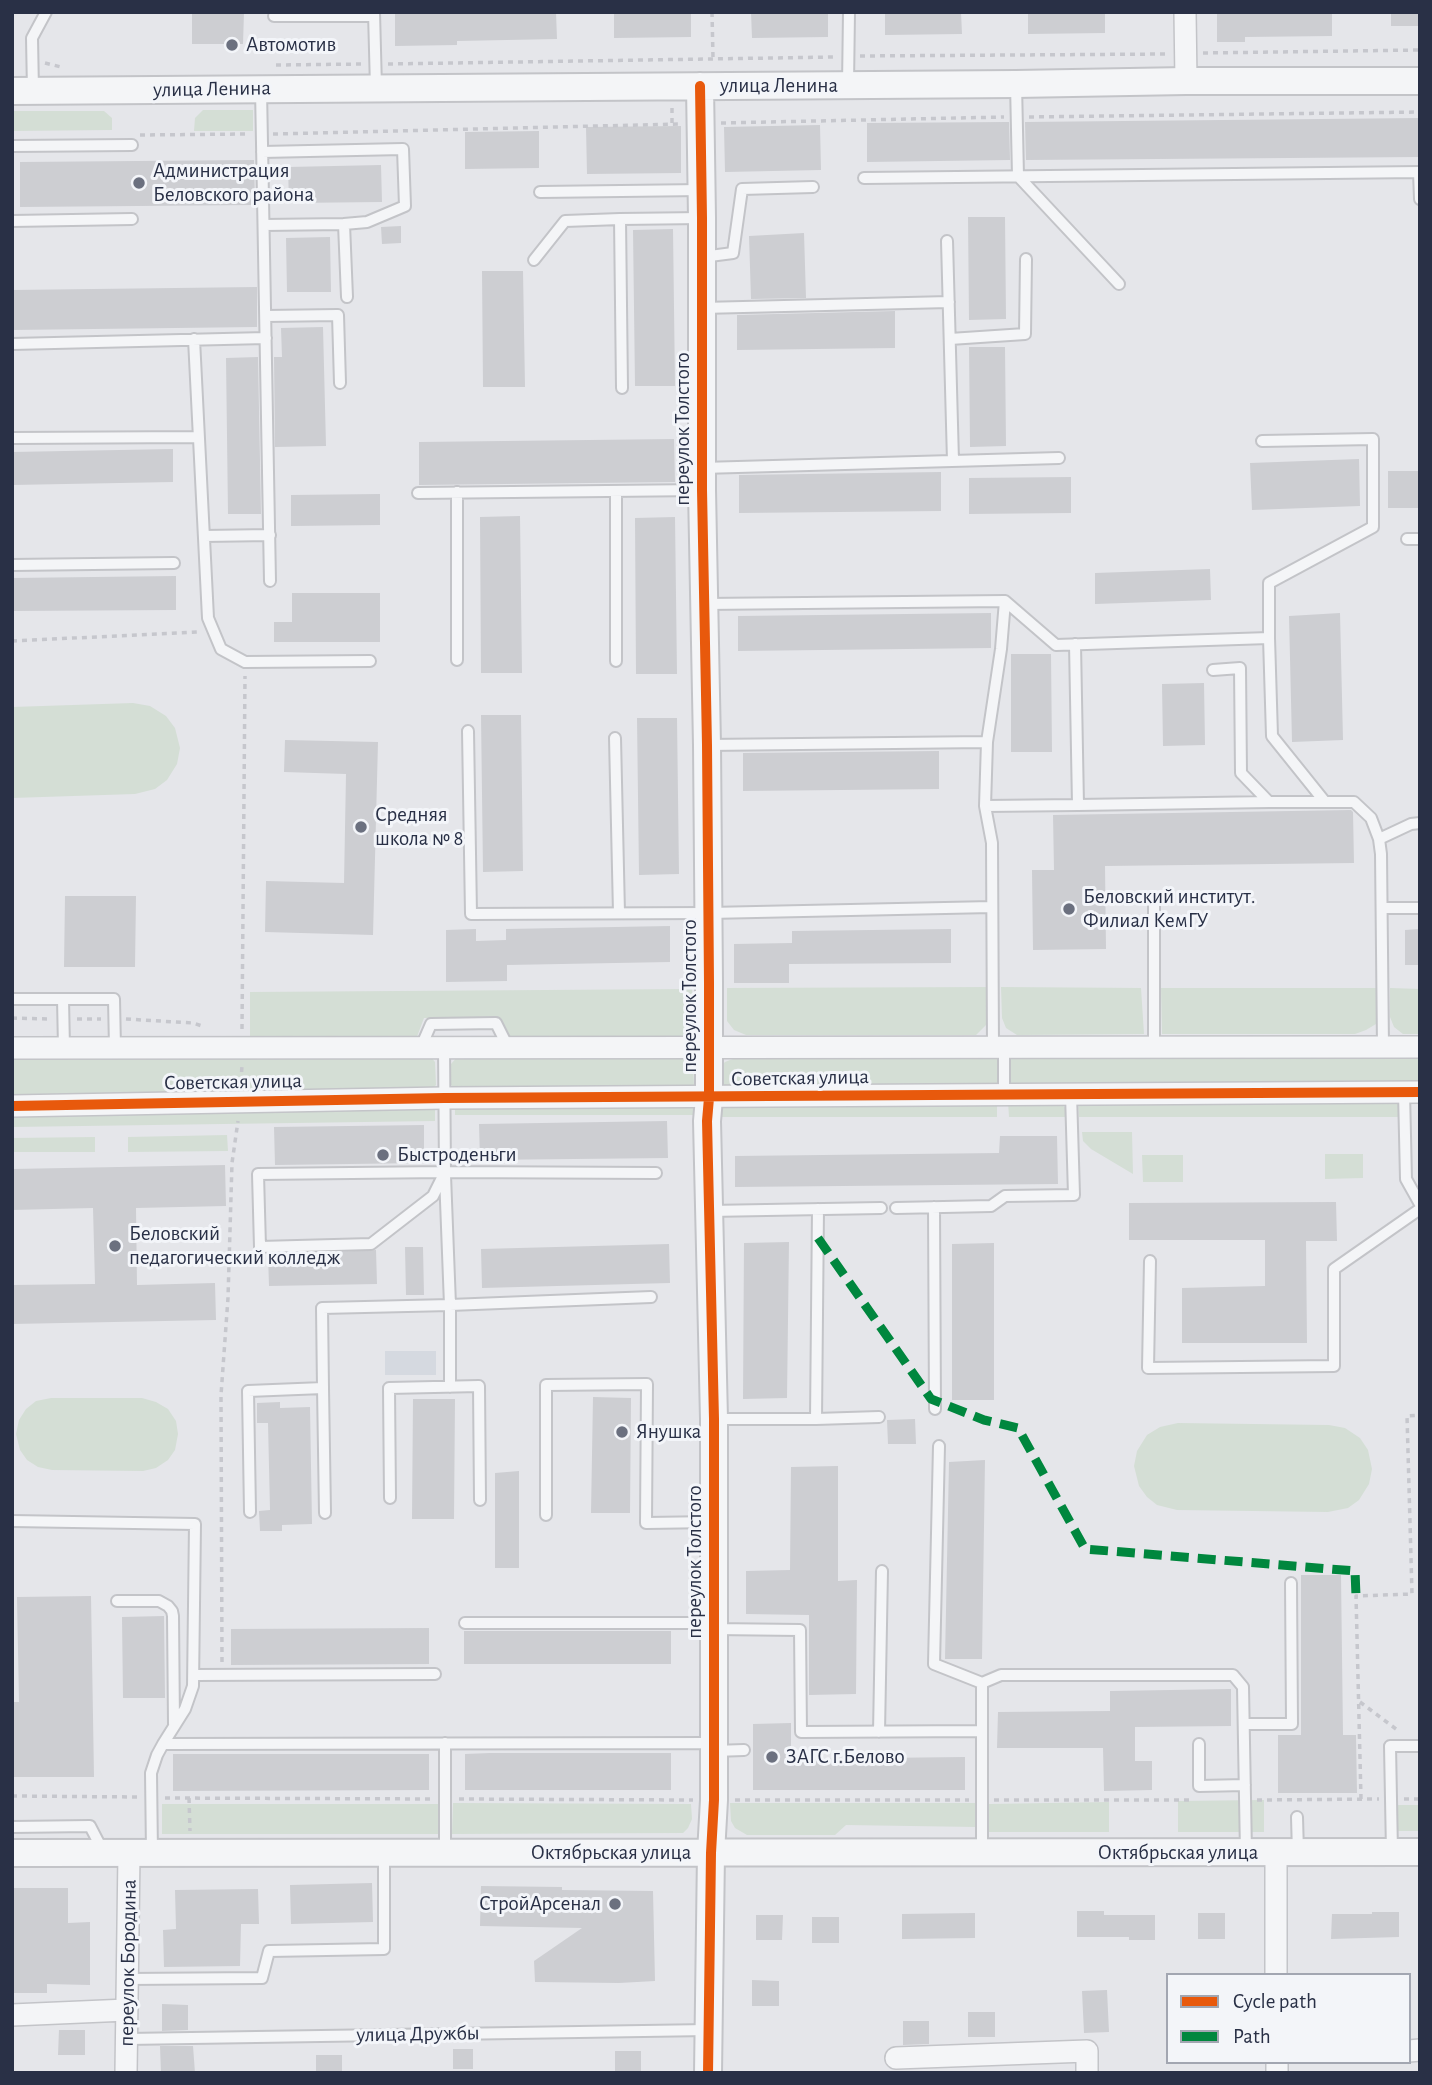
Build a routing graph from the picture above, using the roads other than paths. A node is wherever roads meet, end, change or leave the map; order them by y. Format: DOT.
graph roads {
  1 [pos="46,12"];
  2 [pos="849,12"];
  3 [pos="1185,12"];
  4 [pos="374,14"];
  5 [pos="274,16"];
  6 [pos="375,76"];
  7 [pos="1186,81"];
  8 [pos="1420,81"];
  9 [pos="1016,84"];
  10 [pos="848,85"];
  11 [pos="700,86"];
  12 [pos="261,89"];
  13 [pos="23,91"];
  14 [pos="132,145"];
  15 [pos="12,146"];
  16 [pos="262,152"];
  17 [pos="1419,172"];
  18 [pos="1017,176"];
  19 [pos="864,178"];
  20 [pos="813,187"];
  21 [pos="702,191"];
  22 [pos="540,192"];
  23 [pos="1420,199"];
  24 [pos="702,218"];
  25 [pos="132,219"];
  26 [pos="620,219"];
  27 [pos="12,221"];
  28 [pos="344,224"];
  29 [pos="264,225"];
  30 [pos="947,241"];
  31 [pos="702,257"];
  32 [pos="1026,259"];
  33 [pos="534,260"];
  34 [pos="1119,284"];
  35 [pos="346,297"];
  36 [pos="949,302"];
  37 [pos="702,307"];
  38 [pos="266,316"];
  39 [pos="266,338"];
  40 [pos="194,340"];
  41 [pos="950,340"];
  42 [pos="12,344"];
  43 [pos="340,383"];
  44 [pos="622,388"];
  45 [pos="198,437"];
  46 [pos="12,438"];
  47 [pos="1262,440"];
  48 [pos="1059,458"];
  49 [pos="953,461"];
  50 [pos="702,479"];
  51 [pos="616,491"];
  52 [pos="457,492"];
  53 [pos="418,493"];
  54 [pos="270,535"];
  55 [pos="204,536"];
  56 [pos="1407,539"];
  57 [pos="1420,539"];
  58 [pos="174,563"];
  59 [pos="12,565"];
  60 [pos="270,581"];
  61 [pos="1005,601"];
  62 [pos="705,604"];
  63 [pos="1269,638"];
  64 [pos="1075,644"];
  65 [pos="457,660"];
  66 [pos="370,661"];
  67 [pos="616,661"];
  68 [pos="1213,670"];
  69 [pos="468,731"];
  70 [pos="615,738"];
  71 [pos="987,742"];
  72 [pos="707,745"];
  73 [pos="1269,802"];
  74 [pos="1325,802"];
  75 [pos="1078,805"];
  76 [pos="985,806"];
  77 [pos="1420,823"];
  78 [pos="1379,839"];
  79 [pos="1154,906"];
  80 [pos="992,907"];
  81 [pos="1382,908"];
  82 [pos="1420,908"];
  83 [pos="619,913"];
  84 [pos="709,913"];
  85 [pos="12,999"];
  86 [pos="63,999"];
  87 [pos="1418,1045"];
  88 [pos="421,1047"];
  89 [pos="443,1047"];
  90 [pos="508,1047"];
  91 [pos="709,1047"];
  92 [pos="998,1047"];
  93 [pos="1154,1047"];
  94 [pos="1383,1047"];
  95 [pos="12,1048"];
  96 [pos="64,1048"];
  97 [pos="115,1048"];
  98 [pos="1412,1092"];
  99 [pos="1071,1094"];
  100 [pos="1004,1095"];
  101 [pos="444,1098"];
  102 [pos="709,1098"];
  103 [pos="12,1106"];
  104 [pos="445,1172"];
  105 [pos="656,1174"];
  106 [pos="934,1207"];
  107 [pos="1420,1207"];
  108 [pos="881,1208"];
  109 [pos="896,1208"];
  110 [pos="818,1209"];
  111 [pos="709,1211"];
  112 [pos="1150,1261"];
  113 [pos="651,1297"];
  114 [pos="450,1305"];
  115 [pos="450,1387"];
  116 [pos="323,1388"];
  117 [pos="935,1409"];
  118 [pos="879,1417"];
  119 [pos="715,1419"];
  120 [pos="816,1419"];
  121 [pos="939,1446"];
  122 [pos="390,1498"];
  123 [pos="480,1500"];
  124 [pos="250,1512"];
  125 [pos="325,1513"];
  126 [pos="545,1516"];
  127 [pos="12,1521"];
  128 [pos="714,1522"];
  129 [pos="882,1571"];
  130 [pos="1291,1583"];
  131 [pos="117,1601"];
  132 [pos="465,1623"];
  133 [pos="715,1626"];
  134 [pos="435,1674"];
  135 [pos="194,1675"];
  136 [pos="982,1683"];
  137 [pos="1244,1724"];
  138 [pos="174,1727"];
  139 [pos="982,1731"];
  140 [pos="879,1732"];
  141 [pos="445,1743"];
  142 [pos="163,1744"];
  143 [pos="1199,1744"];
  144 [pos="1420,1746"];
  145 [pos="714,1747"];
  146 [pos="744,1750"];
  147 [pos="1245,1785"];
  148 [pos="1297,1817"];
  149 [pos="12,1827"];
  150 [pos="1392,1852"];
  151 [pos="1420,1852"];
  152 [pos="12,1853"];
  153 [pos="128,1853"];
  154 [pos="384,1853"];
  155 [pos="445,1853"];
  156 [pos="711,1853"];
  157 [pos="982,1853"];
  158 [pos="1246,1853"];
  159 [pos="1287,1853"];
  160 [pos="1276,1973"];
  161 [pos="128,1979"];
  162 [pos="127,2010"];
  163 [pos="12,2015"];
  164 [pos="709,2030"];
  165 [pos="127,2039"];
  166 [pos="896,2058"];
  167 [pos="126,2073"];
  168 [pos="708,2073"];
  169 [pos="1087,2073"];
  1 -- 13 [label="lane"];
  2 -- 10 [label="lane"];
  3 -- 7 [label="street"];
  4 -- 5 [label="lane"];
  4 -- 6 [label="lane"];
  6 -- 11 [label="street, улица Ленина"];
  6 -- 12 [label="street, улица Ленина"];
  7 -- 8 [label="street, улица Ленина"];
  7 -- 9 [label="street, улица Ленина"];
  9 -- 10 [label="street, улица Ленина"];
  9 -- 18 [label="lane"];
  10 -- 11 [label="street, улица Ленина"];
  11 -- 21 [label="street, переулок Толстого"];
  12 -- 13 [label="street, улица Ленина"];
  12 -- 16 [label="lane"];
  14 -- 15 [label="lane"];
  16 -- 28 [label="lane"];
  16 -- 29 [label="lane"];
  17 -- 18 [label="lane"];
  17 -- 23 [label="lane"];
  18 -- 19 [label="lane"];
  18 -- 34 [label="lane"];
  20 -- 31 [label="lane"];
  21 -- 22 [label="lane"];
  21 -- 24 [label="street, переулок Толстого"];
  24 -- 26 [label="lane"];
  24 -- 31 [label="street, переулок Толстого"];
  25 -- 27 [label="lane"];
  26 -- 33 [label="lane"];
  26 -- 44 [label="lane"];
  28 -- 29 [label="lane"];
  28 -- 35 [label="lane"];
  29 -- 38 [label="lane"];
  30 -- 36 [label="lane"];
  31 -- 37 [label="street, переулок Толстого"];
  32 -- 41 [label="lane"];
  36 -- 37 [label="lane"];
  36 -- 41 [label="lane"];
  37 -- 50 [label="street, переулок Толстого"];
  38 -- 39 [label="lane"];
  38 -- 43 [label="lane"];
  39 -- 40 [label="lane"];
  39 -- 54 [label="lane"];
  40 -- 42 [label="lane"];
  40 -- 45 [label="lane"];
  41 -- 49 [label="lane"];
  45 -- 46 [label="lane"];
  45 -- 55 [label="lane"];
  47 -- 63 [label="lane"];
  48 -- 49 [label="lane"];
  49 -- 50 [label="lane"];
  50 -- 51 [label="lane"];
  50 -- 62 [label="street, переулок Толстого"];
  51 -- 52 [label="lane"];
  51 -- 67 [label="lane"];
  52 -- 53 [label="lane"];
  52 -- 65 [label="lane"];
  54 -- 55 [label="lane"];
  54 -- 60 [label="lane"];
  55 -- 66 [label="lane"];
  56 -- 57 [label="lane"];
  58 -- 59 [label="lane"];
  61 -- 62 [label="lane"];
  61 -- 64 [label="lane"];
  61 -- 71 [label="lane"];
  62 -- 72 [label="street, переулок Толстого"];
  63 -- 64 [label="lane"];
  63 -- 74 [label="lane"];
  64 -- 75 [label="lane"];
  68 -- 73 [label="lane"];
  69 -- 83 [label="lane"];
  70 -- 83 [label="lane"];
  71 -- 72 [label="lane"];
  71 -- 76 [label="lane"];
  72 -- 84 [label="street, переулок Толстого"];
  73 -- 74 [label="lane"];
  73 -- 75 [label="lane"];
  74 -- 78 [label="lane"];
  75 -- 76 [label="lane"];
  76 -- 80 [label="lane"];
  77 -- 78 [label="lane"];
  78 -- 81 [label="lane"];
  79 -- 93 [label="lane"];
  80 -- 84 [label="lane"];
  80 -- 92 [label="lane"];
  81 -- 82 [label="lane"];
  81 -- 94 [label="lane"];
  83 -- 84 [label="lane"];
  84 -- 91 [label="street, переулок Толстого"];
  85 -- 86 [label="lane"];
  86 -- 96 [label="lane"];
  86 -- 97 [label="lane"];
  87 -- 94 [label="street, Советская улица"];
  88 -- 89 [label="street, Советская улица"];
  88 -- 90 [label="lane"];
  88 -- 97 [label="street, Советская улица"];
  89 -- 90 [label="street, Советская улица"];
  89 -- 101 [label="lane"];
  90 -- 91 [label="street, Советская улица"];
  91 -- 92 [label="street, Советская улица"];
  91 -- 102 [label="street, переулок Толстого"];
  92 -- 93 [label="street, Советская улица"];
  92 -- 100 [label="lane"];
  93 -- 94 [label="street, Советская улица"];
  95 -- 96 [label="street, Советская улица"];
  96 -- 97 [label="street, Советская улица"];
  98 -- 99 [label="street, Советская улица"];
  98 -- 107 [label="lane"];
  99 -- 100 [label="street, Советская улица"];
  99 -- 106 [label="lane"];
  100 -- 102 [label="street, Советская улица"];
  101 -- 102 [label="street, Советская улица"];
  101 -- 103 [label="street, Советская улица"];
  101 -- 104 [label="lane"];
  102 -- 111 [label="street, переулок Толстого"];
  104 -- 104 [label="lane"];
  104 -- 105 [label="lane"];
  104 -- 114 [label="lane"];
  106 -- 109 [label="lane"];
  106 -- 117 [label="lane"];
  107 -- 112 [label="lane"];
  108 -- 110 [label="lane"];
  110 -- 111 [label="lane"];
  110 -- 120 [label="lane"];
  111 -- 119 [label="street, переулок Толстого"];
  113 -- 114 [label="lane"];
  114 -- 115 [label="lane"];
  114 -- 116 [label="lane"];
  115 -- 122 [label="lane"];
  115 -- 123 [label="lane"];
  116 -- 124 [label="lane"];
  116 -- 125 [label="lane"];
  118 -- 120 [label="lane"];
  119 -- 120 [label="lane"];
  119 -- 128 [label="street, переулок Толстого"];
  121 -- 136 [label="lane"];
  126 -- 128 [label="lane"];
  127 -- 135 [label="lane"];
  128 -- 133 [label="street, переулок Толстого"];
  129 -- 140 [label="lane"];
  130 -- 137 [label="lane"];
  131 -- 138 [label="lane"];
  132 -- 133 [label="lane"];
  133 -- 140 [label="lane"];
  133 -- 145 [label="street, переулок Толстого"];
  134 -- 135 [label="lane"];
  135 -- 138 [label="lane"];
  136 -- 137 [label="lane"];
  136 -- 139 [label="lane"];
  137 -- 147 [label="lane"];
  138 -- 142 [label="lane"];
  139 -- 140 [label="lane"];
  139 -- 157 [label="lane"];
  141 -- 142 [label="lane"];
  141 -- 145 [label="lane"];
  141 -- 155 [label="lane"];
  142 -- 153 [label="lane"];
  143 -- 147 [label="lane"];
  144 -- 150 [label="lane"];
  145 -- 146 [label="lane"];
  145 -- 156 [label="street, переулок Толстого"];
  147 -- 158 [label="lane"];
  148 -- 159 [label="lane"];
  149 -- 153 [label="lane"];
  150 -- 151 [label="street, Октябрьская улица"];
  150 -- 159 [label="street, Октябрьская улица"];
  152 -- 153 [label="street, Октябрьская улица"];
  153 -- 154 [label="street, Октябрьская улица"];
  153 -- 161 [label="street, переулок Бородина"];
  154 -- 155 [label="street, Октябрьская улица"];
  154 -- 161 [label="lane"];
  155 -- 156 [label="street, Октябрьская улица"];
  156 -- 157 [label="street, Октябрьская улица"];
  156 -- 164 [label="street, переулок Толстого"];
  157 -- 158 [label="street, Октябрьская улица"];
  158 -- 159 [label="street, Октябрьская улица"];
  159 -- 160 [label="street"];
  161 -- 162 [label="street, переулок Бородина"];
  162 -- 163 [label="street"];
  162 -- 165 [label="street, переулок Бородина"];
  164 -- 165 [label="lane, улица Дружбы"];
  164 -- 168 [label="street, переулок Толстого"];
  165 -- 167 [label="street, переулок Бородина"];
  166 -- 169 [label="street"];
}
